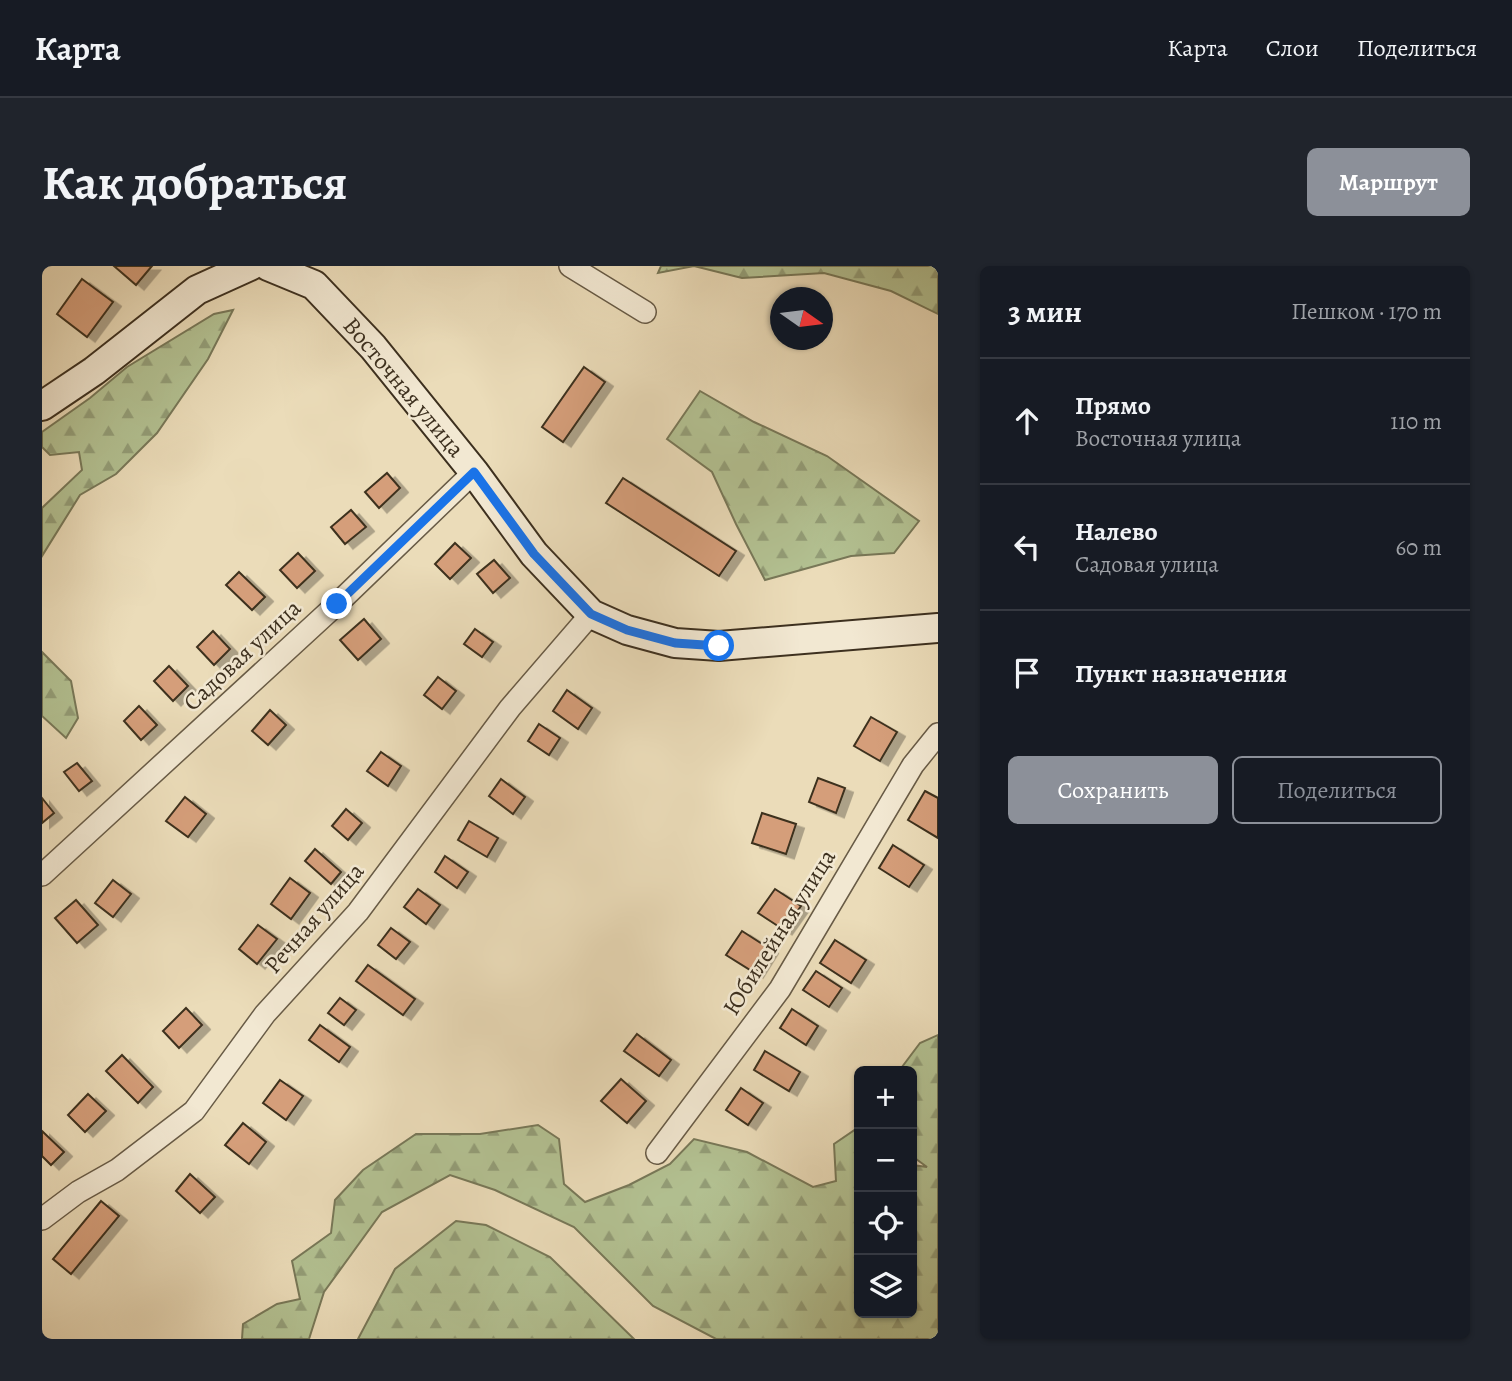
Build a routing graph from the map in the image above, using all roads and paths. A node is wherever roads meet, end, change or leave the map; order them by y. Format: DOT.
graph roads {
  1 [pos="250,266"];
  2 [pos="268,266"];
  3 [pos="570,266"];
  4 [pos="645,312"];
  5 [pos="42,406"];
  6 [pos="474,472"];
  7 [pos="591,614"];
  8 [pos="938,628"];
  9 [pos="938,734"];
  10 [pos="42,875"];
  11 [pos="657,1153"];
  12 [pos="42,1219"];
  1 -- 5 [label="street"];
  2 -- 6 [label="street, Восточная улица"];
  3 -- 4 [label="street"];
  6 -- 7 [label="street, Восточная улица"];
  6 -- 10 [label="street, Садовая улица"];
  7 -- 8 [label="street, Восточная улица"];
  7 -- 12 [label="street, Речная улица"];
  9 -- 11 [label="street, Юбилейная улица"];
}
